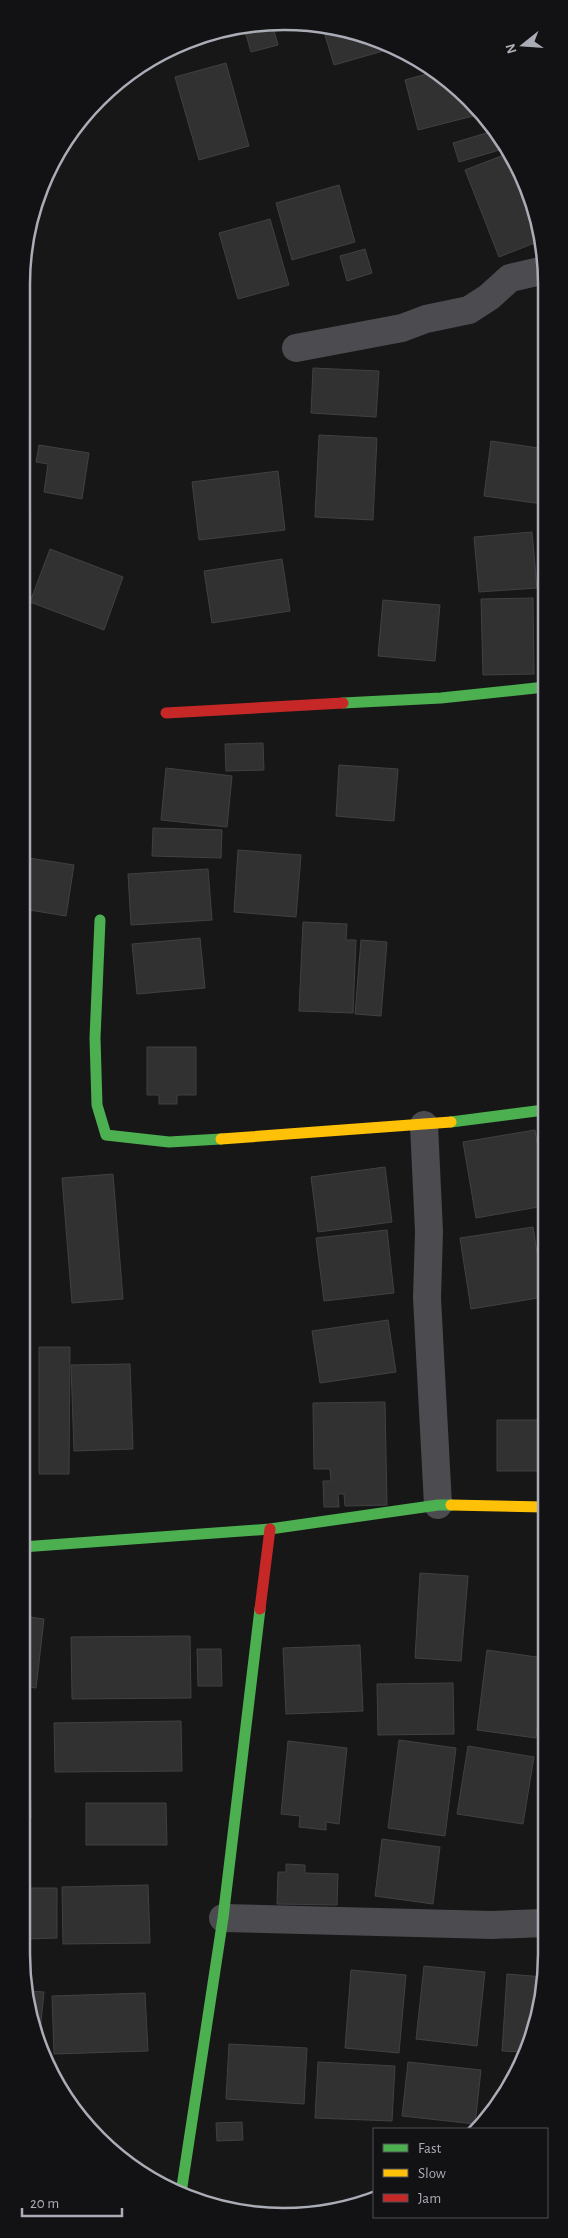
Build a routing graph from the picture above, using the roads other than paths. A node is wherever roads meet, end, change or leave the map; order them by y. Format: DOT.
graph roads {
  1 [pos="537,272"];
  2 [pos="296,348"];
  3 [pos="538,688"];
  4 [pos="166,713"];
  5 [pos="100,920"];
  6 [pos="538,1111"];
  7 [pos="424,1125"];
  8 [pos="438,1505"];
  9 [pos="538,1507"];
  10 [pos="270,1529"];
  11 [pos="30,1545"];
  12 [pos="223,1918"];
  13 [pos="538,1923"];
  14 [pos="182,2187"];
  1 -- 2 [label="street"];
  3 -- 4 [label="street"];
  5 -- 7 [label="street"];
  6 -- 7 [label="street"];
  7 -- 8 [label="street"];
  8 -- 9 [label="street"];
  8 -- 10 [label="street"];
  10 -- 11 [label="street"];
  10 -- 12 [label="street"];
  12 -- 13 [label="street"];
  12 -- 14 [label="street"];
}
